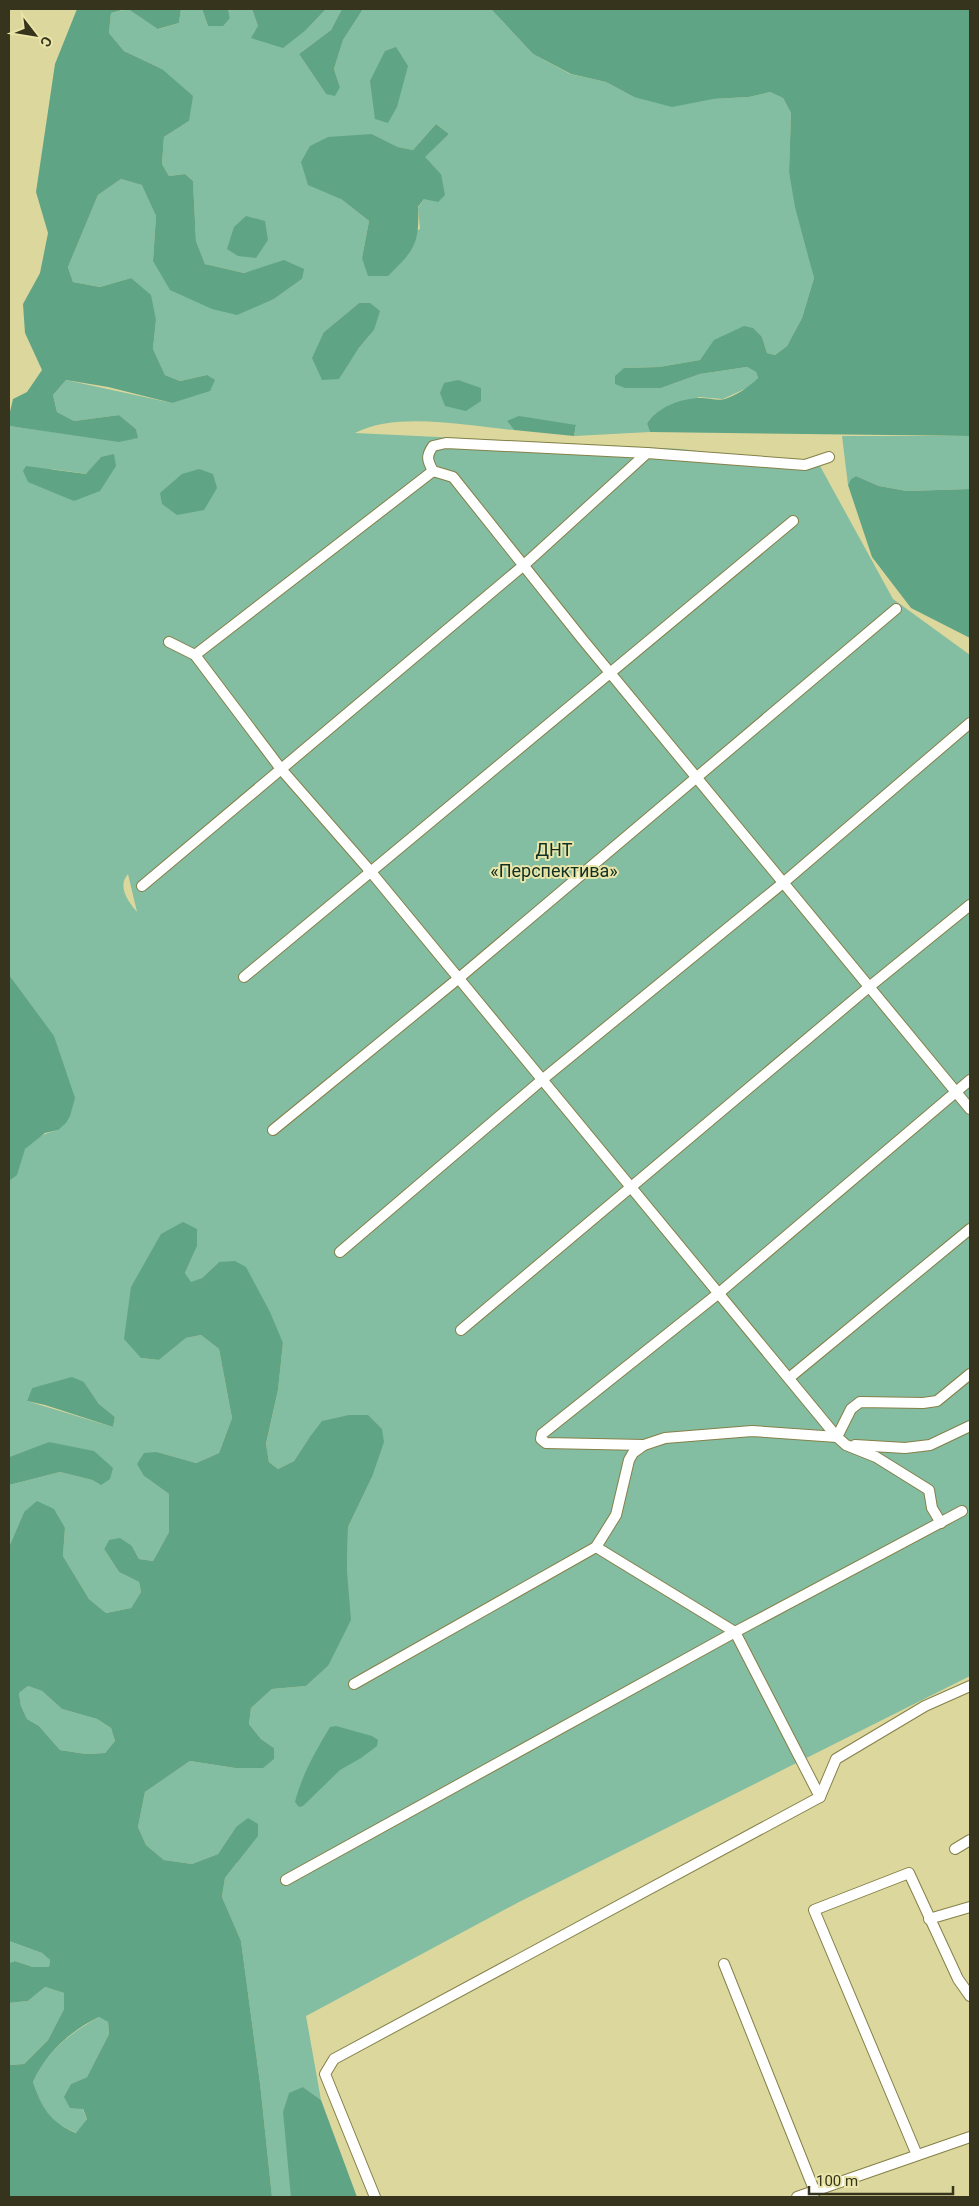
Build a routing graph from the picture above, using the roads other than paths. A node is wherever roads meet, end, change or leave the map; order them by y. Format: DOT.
graph roads {
  1 [pos="647,453"];
  2 [pos="829,457"];
  3 [pos="433,470"];
  4 [pos="794,521"];
  5 [pos="524,565"];
  6 [pos="896,609"];
  7 [pos="169,642"];
  8 [pos="195,655"];
  9 [pos="610,673"];
  10 [pos="970,723"];
  11 [pos="280,769"];
  12 [pos="696,778"];
  13 [pos="371,872"];
  14 [pos="783,882"];
  15 [pos="142,886"];
  16 [pos="970,905"];
  17 [pos="244,977"];
  18 [pos="459,978"];
  19 [pos="869,987"];
  20 [pos="543,1079"];
  21 [pos="970,1080"];
  22 [pos="956,1092"];
  23 [pos="970,1109"];
  24 [pos="274,1130"];
  25 [pos="631,1186"];
  26 [pos="970,1230"];
  27 [pos="340,1252"];
  28 [pos="719,1293"];
  29 [pos="461,1330"];
  30 [pos="970,1374"];
  31 [pos="788,1378"];
  32 [pos="970,1426"];
  33 [pos="837,1437"];
  34 [pos="846,1444"];
  35 [pos="644,1445"];
  36 [pos="962,1511"];
  37 [pos="940,1523"];
  38 [pos="596,1547"];
  39 [pos="735,1632"];
  40 [pos="354,1684"];
  41 [pos="970,1686"];
  42 [pos="820,1797"];
  43 [pos="970,1840"];
  44 [pos="955,1849"];
  45 [pos="286,1880"];
  46 [pos="970,1907"];
  47 [pos="929,1918"];
  48 [pos="724,1964"];
  49 [pos="970,1996"];
  50 [pos="970,2137"];
  51 [pos="916,2155"];
  52 [pos="814,2192"];
  53 [pos="375,2197"];
  54 [pos="797,2197"];
  1 -- 2 [label="street"];
  1 -- 3 [label="street"];
  1 -- 5 [label="street"];
  3 -- 5 [label="street"];
  3 -- 8 [label="street"];
  4 -- 9 [label="street"];
  5 -- 9 [label="street"];
  5 -- 11 [label="street"];
  6 -- 12 [label="street"];
  7 -- 8 [label="street"];
  8 -- 11 [label="street"];
  9 -- 12 [label="street"];
  9 -- 13 [label="street"];
  10 -- 14 [label="street"];
  11 -- 13 [label="street"];
  11 -- 15 [label="street"];
  12 -- 14 [label="street"];
  12 -- 18 [label="street"];
  13 -- 17 [label="street"];
  13 -- 18 [label="street"];
  14 -- 19 [label="street"];
  14 -- 20 [label="street"];
  16 -- 19 [label="street"];
  18 -- 20 [label="street"];
  18 -- 24 [label="street"];
  19 -- 22 [label="street"];
  19 -- 25 [label="street"];
  20 -- 25 [label="street"];
  20 -- 27 [label="street"];
  21 -- 22 [label="street"];
  22 -- 23 [label="street"];
  22 -- 28 [label="street"];
  25 -- 28 [label="street"];
  25 -- 29 [label="street"];
  26 -- 31 [label="street"];
  28 -- 31 [label="street"];
  28 -- 35 [label="street"];
  30 -- 33 [label="street"];
  31 -- 33 [label="street"];
  32 -- 34 [label="street"];
  33 -- 34 [label="street"];
  33 -- 35 [label="street"];
  34 -- 37 [label="street"];
  35 -- 38 [label="street"];
  36 -- 37 [label="street"];
  37 -- 39 [label="street"];
  38 -- 39 [label="street"];
  38 -- 40 [label="street"];
  39 -- 42 [label="street"];
  39 -- 45 [label="street"];
  41 -- 42 [label="street"];
  42 -- 53 [label="street"];
  43 -- 44 [label="street"];
  46 -- 47 [label="street"];
  47 -- 49 [label="street"];
  47 -- 51 [label="street"];
  48 -- 52 [label="street"];
  50 -- 51 [label="street"];
  51 -- 52 [label="street"];
  52 -- 54 [label="street"];
}
